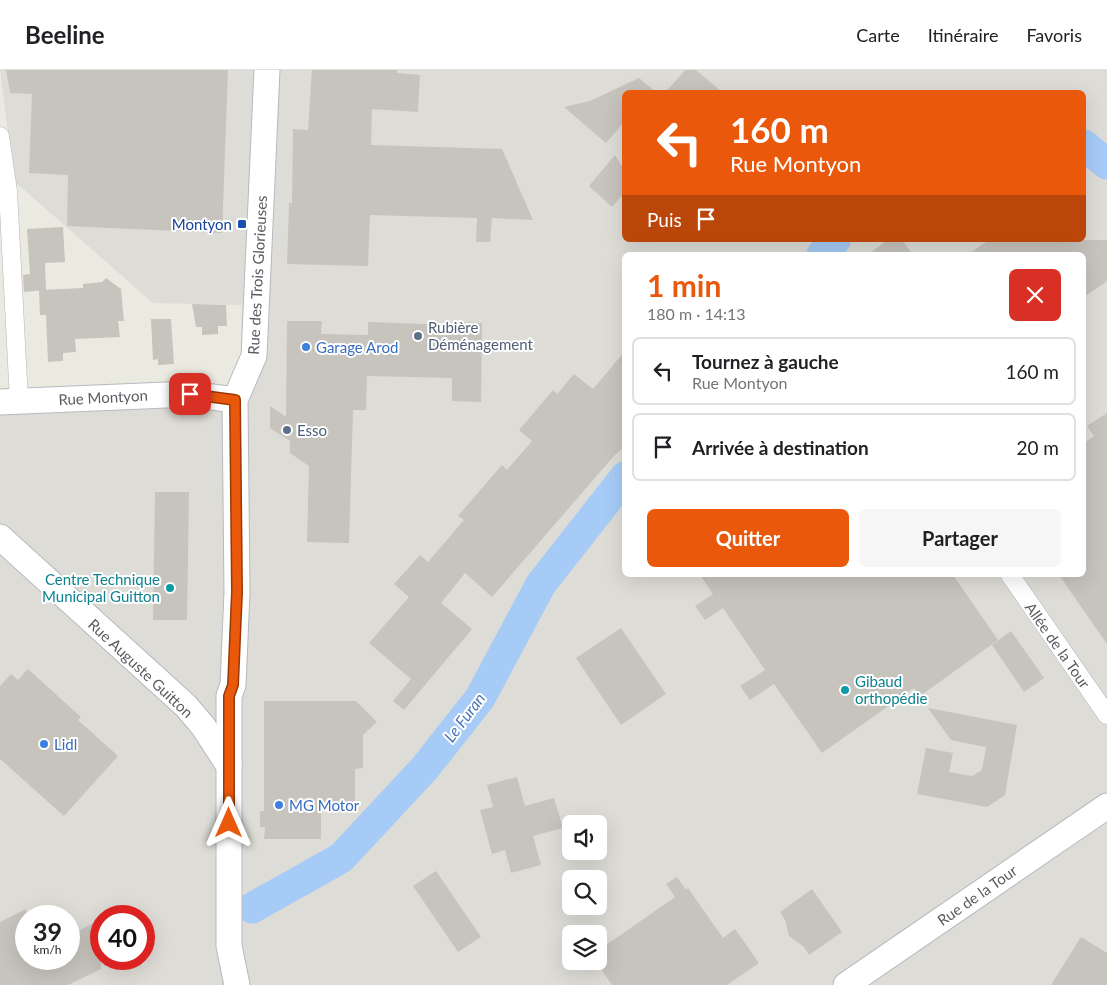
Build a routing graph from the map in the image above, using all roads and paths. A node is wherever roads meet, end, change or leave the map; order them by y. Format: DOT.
graph roads {
  1 [pos="267,70"];
  2 [pos="0,136"];
  3 [pos="235,400"];
  4 [pos="10,401"];
  5 [pos="0,537"];
  6 [pos="1011,577"];
  7 [pos="229,696"];
  8 [pos="186,706"];
  9 [pos="1107,715"];
  10 [pos="229,766"];
  11 [pos="1107,806"];
  12 [pos="237,985"];
  13 [pos="846,985"];
  1 -- 3 [label="street, Rue des Trois Glorieuses"];
  2 -- 4 [label="street"];
  3 -- 4 [label="street, Rue Montyon"];
  3 -- 7 [label="street, Rue des Trois Glorieuses"];
  5 -- 8 [label="street, Rue Auguste Guitton"];
  6 -- 9 [label="street, Allée de la Tour"];
  7 -- 8 [label="street"];
  7 -- 10 [label="street, Rue des Trois Glorieuses"];
  8 -- 10 [label="street, Rue Auguste Guitton"];
  10 -- 12 [label="street, Rue des Trois Glorieuses"];
  11 -- 13 [label="street, Rue de la Tour"];
}
